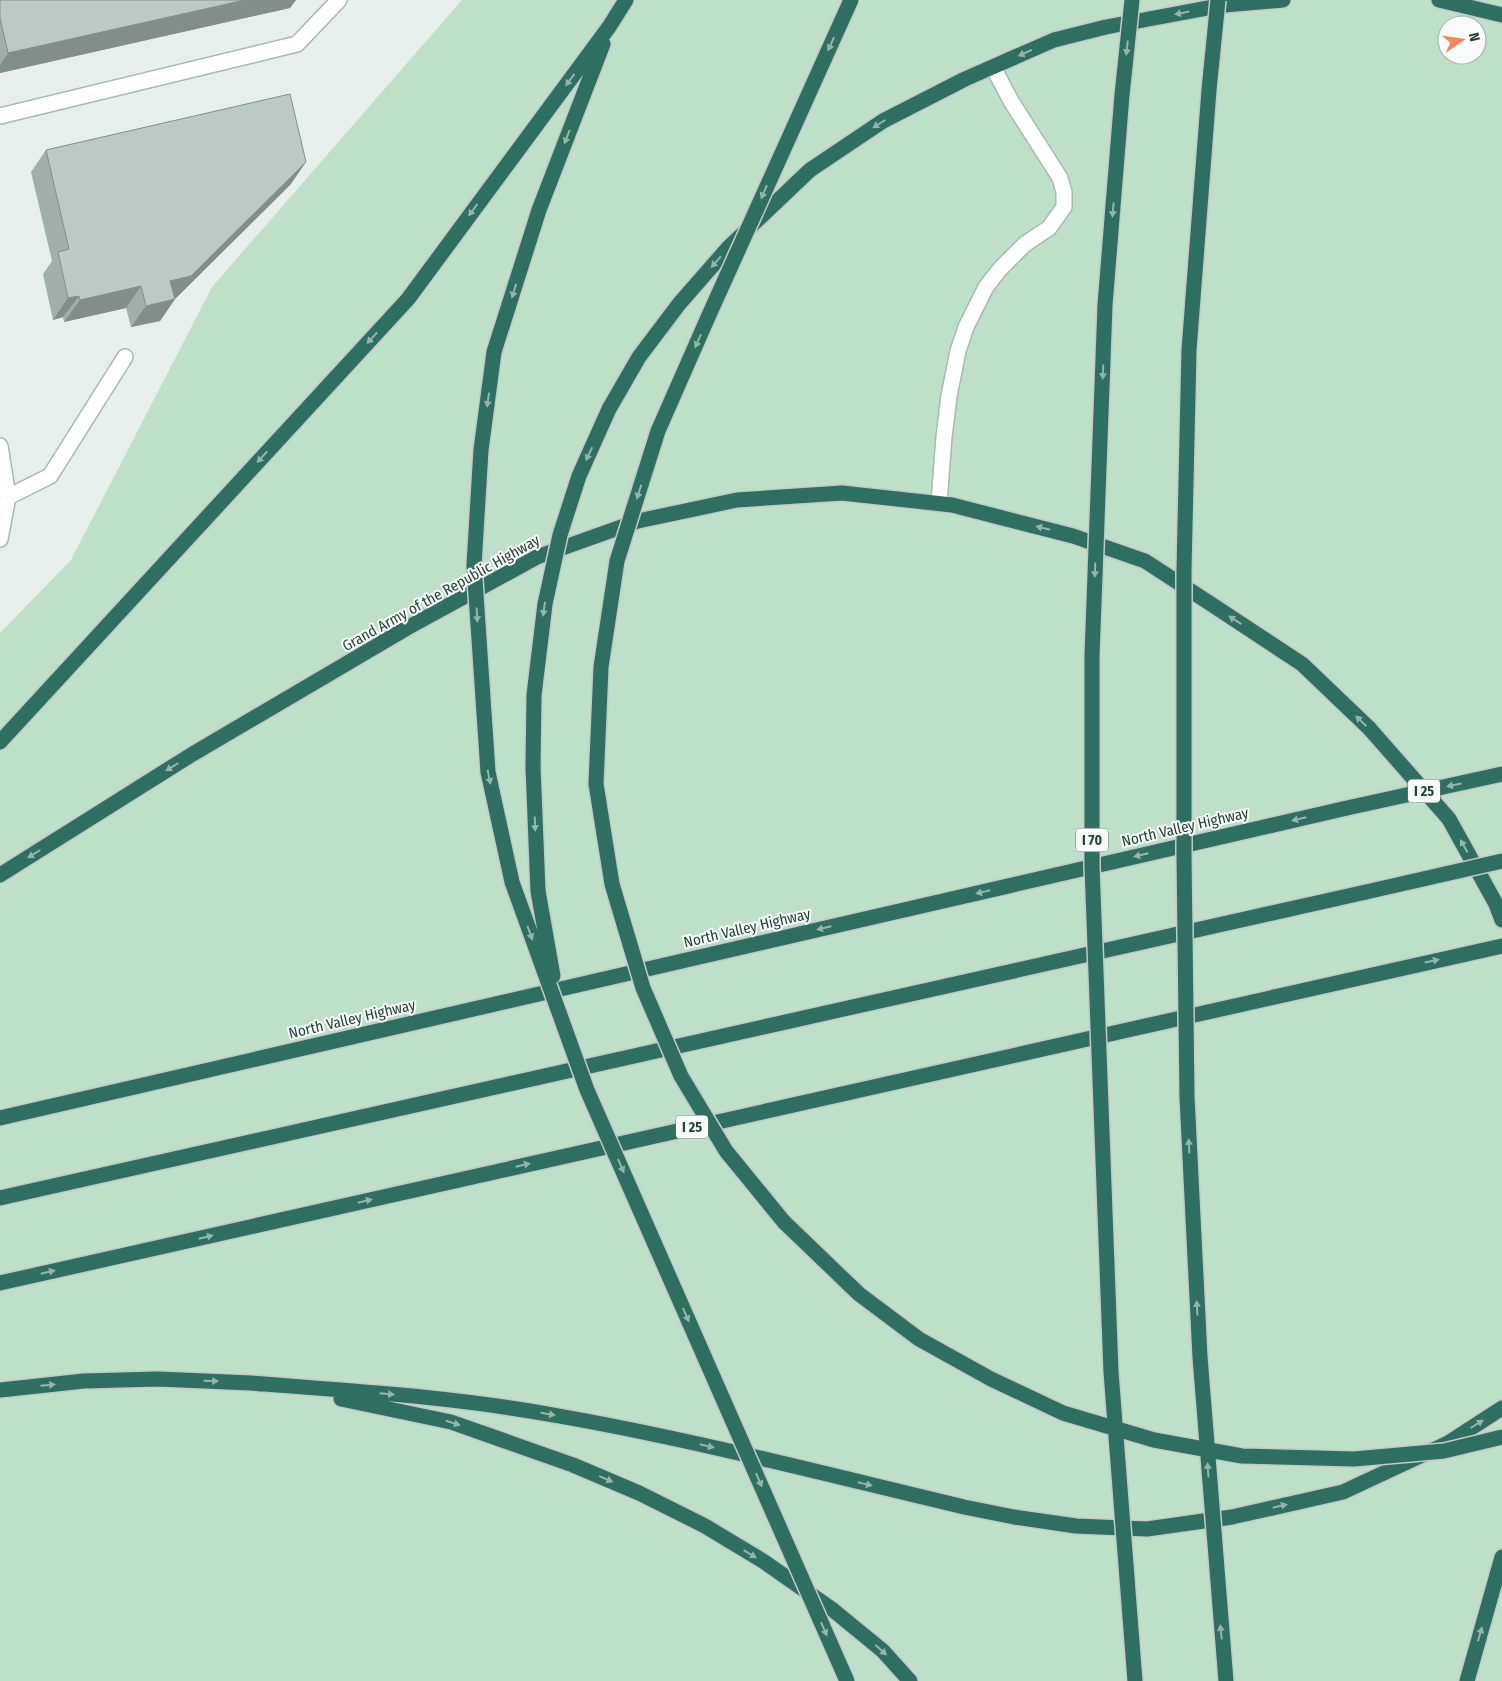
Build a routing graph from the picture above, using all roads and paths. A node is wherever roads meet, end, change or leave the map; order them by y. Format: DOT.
graph roads {
  1 [pos="339,0"];
  2 [pos="626,0"];
  3 [pos="852,0"];
  4 [pos="1132,0"];
  5 [pos="1218,0"];
  6 [pos="1283,0"];
  7 [pos="1439,0"];
  8 [pos="1502,15"];
  9 [pos="609,26"];
  10 [pos="993,67"];
  11 [pos="0,116"];
  12 [pos="125,357"];
  13 [pos="0,446"];
  14 [pos="8,497"];
  15 [pos="939,503"];
  16 [pos="0,538"];
  17 [pos="0,742"];
  18 [pos="1502,774"];
  19 [pos="1502,860"];
  20 [pos="0,875"];
  21 [pos="1502,920"];
  22 [pos="1502,946"];
  23 [pos="587,1090"];
  24 [pos="0,1118"];
  25 [pos="0,1198"];
  26 [pos="0,1283"];
  27 [pos="251,1383"];
  28 [pos="0,1390"];
  29 [pos="1502,1408"];
  30 [pos="1502,1437"];
  31 [pos="1502,1557"];
  32 [pos="847,1681"];
  33 [pos="910,1681"];
  34 [pos="1136,1681"];
  35 [pos="1226,1681"];
  36 [pos="1467,1681"];
  1 -- 11 [label="street"];
  2 -- 9 [label="highway"];
  3 -- 30 [label="highway, one-way, bridge"];
  4 -- 34 [label="highway, I 70, one-way, bridge"];
  35 -- 5 [label="highway, one-way, bridge"];
  6 -- 10 [label="highway, one-way"];
  7 -- 8 [label="highway"];
  9 -- 17 [label="highway, one-way"];
  9 -- 23 [label="highway, one-way, bridge"];
  10 -- 15 [label="street"];
  10 -- 23 [label="highway, one-way, bridge"];
  12 -- 14 [label="street"];
  13 -- 14 [label="street"];
  14 -- 16 [label="street"];
  15 -- 20 [label="highway, Grand Army of the Republic Highway, one-way"];
  21 -- 15 [label="highway, Grand Army of the Republic Highway, one-way"];
  18 -- 24 [label="highway, North Valley Highway / I 25, one-way, bridge"];
  19 -- 25 [label="highway, bridge"];
  26 -- 22 [label="highway, I 25, one-way"];
  23 -- 32 [label="highway, one-way, bridge"];
  28 -- 27 [label="highway, one-way"];
  27 -- 29 [label="highway, one-way, bridge"];
  27 -- 33 [label="highway, one-way"];
  36 -- 31 [label="highway, one-way"];
}
